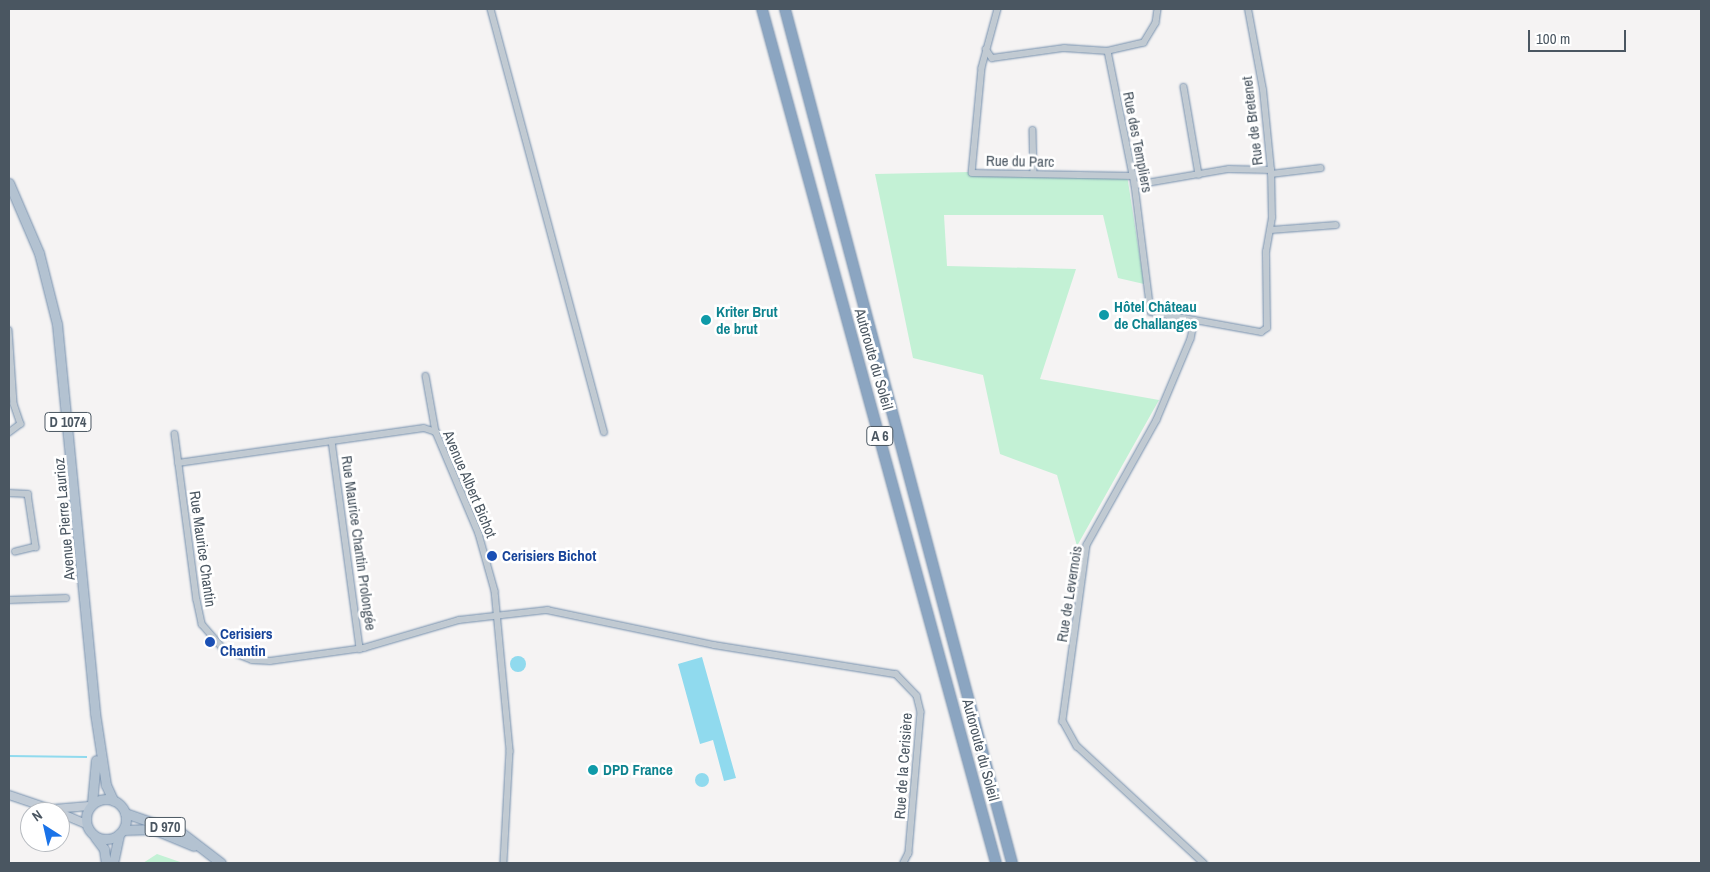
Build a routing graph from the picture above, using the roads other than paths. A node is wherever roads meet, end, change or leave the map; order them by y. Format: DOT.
graph roads {
  1 [pos="490,9"];
  2 [pos="762,9"];
  3 [pos="785,9"];
  4 [pos="998,9"];
  5 [pos="1158,9"];
  6 [pos="1248,9"];
  7 [pos="986,49"];
  8 [pos="1108,51"];
  9 [pos="1184,87"];
  10 [pos="1033,130"];
  11 [pos="1321,168"];
  12 [pos="1271,172"];
  13 [pos="1034,174"];
  14 [pos="1200,175"];
  15 [pos="1133,176"];
  16 [pos="9,182"];
  17 [pos="1135,185"];
  18 [pos="1336,225"];
  19 [pos="1271,230"];
  20 [pos="1195,320"];
  21 [pos="9,330"];
  22 [pos="426,376"];
  23 [pos="10,389"];
  24 [pos="436,432"];
  25 [pos="604,432"];
  26 [pos="9,433"];
  27 [pos="175,434"];
  28 [pos="332,441"];
  29 [pos="178,463"];
  30 [pos="9,494"];
  31 [pos="16,552"];
  32 [pos="66,598"];
  33 [pos="9,600"];
  34 [pos="497,615"];
  35 [pos="360,649"];
  36 [pos="95,713"];
  37 [pos="9,795"];
  38 [pos="113,800"];
  39 [pos="30,802"];
  40 [pos="91,805"];
  41 [pos="70,809"];
  42 [pos="125,813"];
  43 [pos="70,817"];
  44 [pos="86,824"];
  45 [pos="121,832"];
  46 [pos="93,835"];
  47 [pos="201,849"];
  48 [pos="106,863"];
  49 [pos="113,863"];
  50 [pos="221,863"];
  51 [pos="504,863"];
  52 [pos="904,863"];
  53 [pos="996,863"];
  54 [pos="1012,863"];
  55 [pos="1204,863"];
  1 -- 25 [label="street"];
  2 -- 53 [label="highway, Autoroute du Soleil / A 6"];
  3 -- 54 [label="highway, Autoroute du Soleil / A 6"];
  4 -- 7 [label="street"];
  5 -- 8 [label="street"];
  6 -- 12 [label="street, Rue de Bretenet"];
  7 -- 8 [label="street"];
  7 -- 13 [label="street, Rue du Parc"];
  8 -- 15 [label="street, Rue des Templiers"];
  9 -- 14 [label="street"];
  10 -- 13 [label="street"];
  11 -- 12 [label="street"];
  12 -- 14 [label="street"];
  12 -- 19 [label="street, Rue de Bretenet"];
  13 -- 15 [label="street, Rue du Parc"];
  14 -- 17 [label="street"];
  15 -- 17 [label="street, Rue des Templiers"];
  16 -- 36 [label="main road, Avenue Pierre Laurioz / D 1074"];
  17 -- 20 [label="street, Rue des Templiers"];
  18 -- 19 [label="street"];
  19 -- 20 [label="street, Rue de Bretenet"];
  20 -- 55 [label="street, Rue de Levernois"];
  21 -- 23 [label="street"];
  22 -- 24 [label="street"];
  23 -- 26 [label="street"];
  24 -- 28 [label="street, Avenue Albert Bichot"];
  24 -- 34 [label="street, Avenue Albert Bichot"];
  27 -- 29 [label="street, Rue Maurice Chantin"];
  28 -- 29 [label="street, Avenue Albert Bichot"];
  28 -- 35 [label="street, Rue Maurice Chantin Prolongée"];
  29 -- 35 [label="street, Rue Maurice Chantin"];
  30 -- 31 [label="street"];
  32 -- 33 [label="street"];
  34 -- 35 [label="street, Rue Maurice Chantin"];
  34 -- 51 [label="street, Avenue Albert Bichot"];
  34 -- 52 [label="street, Rue de la Cerisière"];
  36 -- 38 [label="main road, Avenue Pierre Laurioz / D 1074"];
  36 -- 40 [label="main road, Avenue Pierre Laurioz / D 1074"];
  37 -- 39 [label="main road"];
  38 -- 40 [label="main road"];
  38 -- 42 [label="main road"];
  40 -- 41 [label="main road"];
  40 -- 44 [label="main road"];
  42 -- 45 [label="main road"];
  42 -- 47 [label="main road, D 970"];
  43 -- 44 [label="main road"];
  44 -- 46 [label="main road"];
  45 -- 46 [label="main road"];
  45 -- 47 [label="main road, D 970"];
  45 -- 49 [label="main road"];
  46 -- 48 [label="main road"];
  47 -- 50 [label="main road, D 970"];
}
